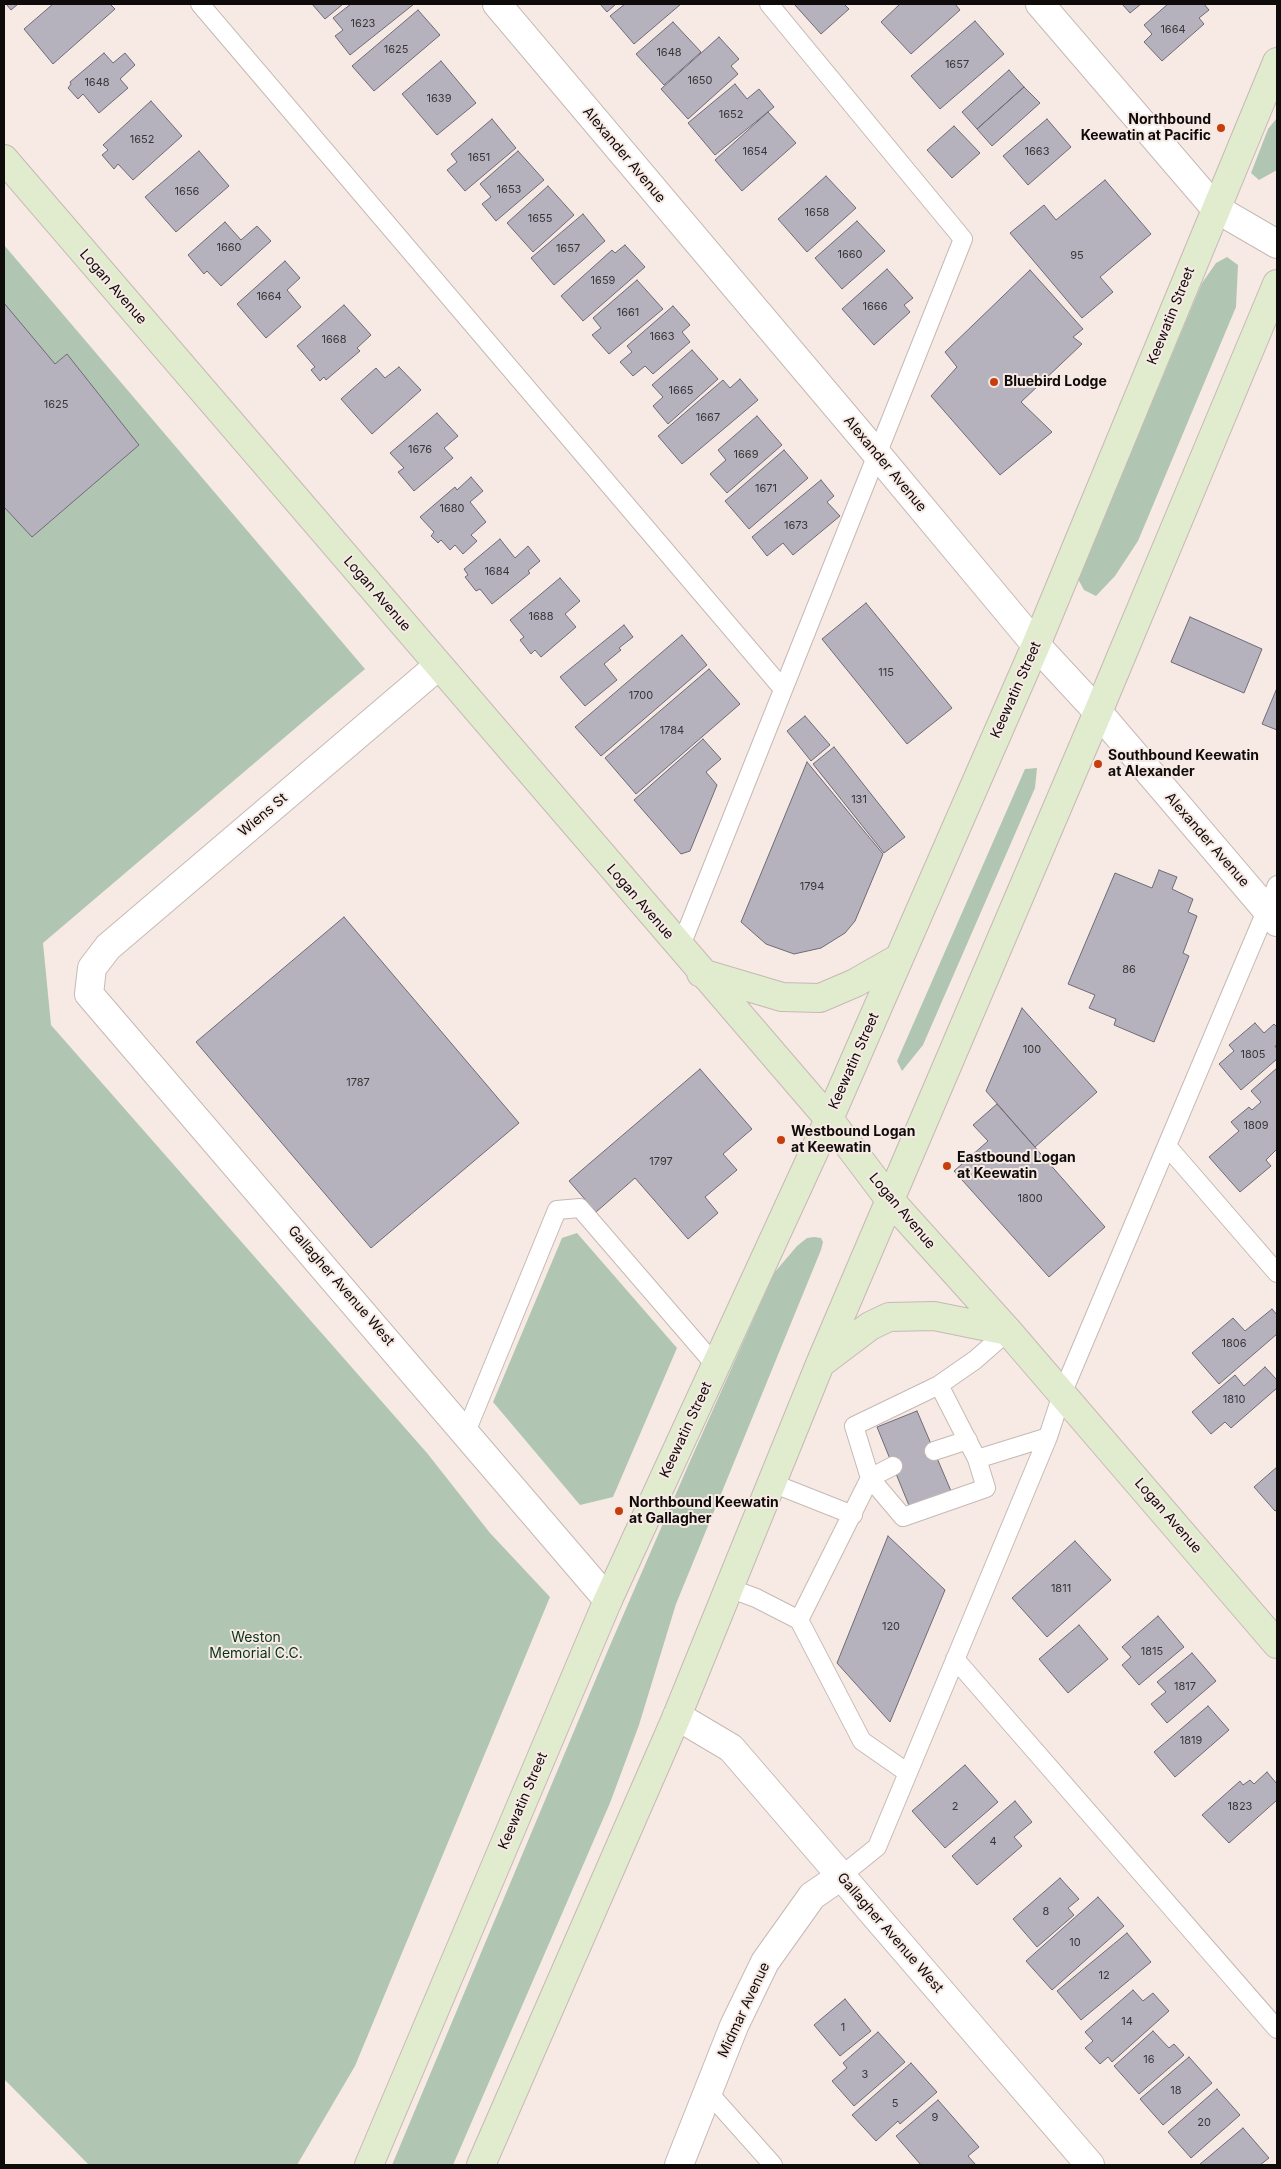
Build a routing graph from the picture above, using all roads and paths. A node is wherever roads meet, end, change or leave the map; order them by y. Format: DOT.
graph roads {
  1 [pos="200,4"];
  2 [pos="497,4"];
  3 [pos="769,4"];
  4 [pos="1040,4"];
  5 [pos="1277,62"];
  6 [pos="4,159"];
  7 [pos="1215,208"];
  8 [pos="1277,244"];
  9 [pos="1277,284"];
  10 [pos="876,453"];
  11 [pos="1036,645"];
  12 [pos="438,666"];
  13 [pos="783,689"];
  14 [pos="1098,712"];
  15 [pos="1277,884"];
  16 [pos="1272,916"];
  17 [pos="680,948"];
  18 [pos="899,958"];
  19 [pos="92,968"];
  20 [pos="701,973"];
  21 [pos="829,1119"];
  22 [pos="1167,1146"];
  23 [pos="890,1200"];
  24 [pos="1277,1273"];
  25 [pos="1008,1331"];
  26 [pos="820,1364"];
  27 [pos="716,1366"];
  28 [pos="939,1386"];
  29 [pos="1062,1394"];
  30 [pos="466,1432"];
  31 [pos="1048,1437"];
  32 [pos="968,1440"];
  33 [pos="934,1451"];
  34 [pos="976,1459"];
  35 [pos="893,1466"];
  36 [pos="870,1478"];
  37 [pos="772,1483"];
  38 [pos="853,1516"];
  39 [pos="729,1588"];
  40 [pos="608,1600"];
  41 [pos="799,1620"];
  42 [pos="1277,1644"];
  43 [pos="955,1660"];
  44 [pos="677,1716"];
  45 [pos="908,1773"];
  46 [pos="841,1876"];
  47 [pos="1277,2029"];
  48 [pos="708,2092"];
  49 [pos="369,2165"];
  50 [pos="481,2165"];
  51 [pos="679,2165"];
  52 [pos="773,2165"];
  53 [pos="1090,2165"];
  1 -- 13 [label="lane"];
  2 -- 10 [label="street, Alexander Avenue"];
  3 -- 10 [label="lane"];
  4 -- 7 [label="street"];
  5 -- 7 [label="main road, Keewatin Street"];
  6 -- 12 [label="main road, Logan Avenue"];
  7 -- 8 [label="street"];
  7 -- 11 [label="main road, Keewatin Street"];
  9 -- 14 [label="main road"];
  10 -- 11 [label="street, Alexander Avenue"];
  10 -- 13 [label="lane"];
  11 -- 14 [label="street, Alexander Avenue"];
  11 -- 18 [label="main road, Keewatin Street"];
  12 -- 17 [label="main road, Logan Avenue"];
  12 -- 19 [label="street, Wiens St"];
  13 -- 17 [label="lane"];
  14 -- 16 [label="street, Alexander Avenue"];
  14 -- 23 [label="main road"];
  15 -- 16 [label="lane"];
  16 -- 22 [label="lane"];
  17 -- 20 [label="main road, Logan Avenue"];
  18 -- 20 [label="main road"];
  18 -- 21 [label="main road, Keewatin Street"];
  19 -- 30 [label="street, Gallagher Avenue West"];
  20 -- 21 [label="main road, Logan Avenue"];
  21 -- 23 [label="main road, Logan Avenue"];
  21 -- 27 [label="main road, Keewatin Street"];
  22 -- 24 [label="lane"];
  22 -- 29 [label="lane"];
  23 -- 25 [label="main road, Logan Avenue"];
  23 -- 26 [label="main road"];
  25 -- 26 [label="main road"];
  25 -- 28 [label="lane"];
  25 -- 29 [label="main road, Logan Avenue"];
  26 -- 37 [label="main road"];
  27 -- 30 [label="lane"];
  27 -- 40 [label="main road, Keewatin Street"];
  28 -- 32 [label="lane"];
  28 -- 36 [label="lane"];
  29 -- 31 [label="lane"];
  29 -- 42 [label="main road, Logan Avenue"];
  30 -- 40 [label="street, Gallagher Avenue West"];
  31 -- 34 [label="lane"];
  31 -- 43 [label="lane"];
  32 -- 33 [label="lane"];
  32 -- 34 [label="lane"];
  34 -- 36 [label="lane"];
  35 -- 36 [label="lane"];
  36 -- 38 [label="lane"];
  37 -- 38 [label="lane"];
  37 -- 39 [label="main road"];
  38 -- 41 [label="lane"];
  39 -- 41 [label="lane"];
  39 -- 44 [label="main road"];
  40 -- 49 [label="main road, Keewatin Street"];
  41 -- 45 [label="lane"];
  43 -- 45 [label="lane"];
  43 -- 47 [label="lane"];
  44 -- 46 [label="street, Gallagher Avenue West"];
  44 -- 50 [label="main road"];
  45 -- 46 [label="lane"];
  46 -- 48 [label="street, Midmar Avenue"];
  46 -- 53 [label="street, Gallagher Avenue West"];
  48 -- 51 [label="street, Midmar Avenue"];
  48 -- 52 [label="lane"];
}
